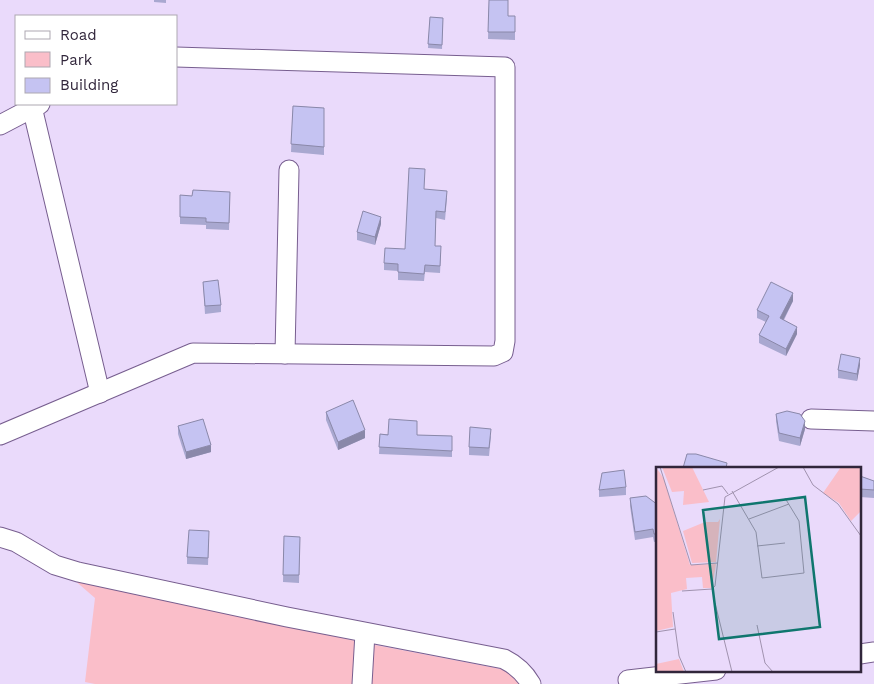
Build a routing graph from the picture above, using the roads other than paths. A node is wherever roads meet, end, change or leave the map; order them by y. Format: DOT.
graph roads {
  1 [pos="178,57"];
  2 [pos="36,105"];
  3 [pos="0,125"];
  4 [pos="289,170"];
  5 [pos="285,354"];
  6 [pos="100,393"];
  7 [pos="811,419"];
  8 [pos="874,421"];
  9 [pos="0,435"];
  10 [pos="0,537"];
  11 [pos="365,632"];
  12 [pos="698,672"];
  13 [pos="628,680"];
  14 [pos="362,684"];
  15 [pos="531,684"];
  1 -- 5 [label="street"];
  2 -- 3 [label="street"];
  2 -- 6 [label="street"];
  4 -- 5 [label="street"];
  5 -- 6 [label="street"];
  6 -- 9 [label="street"];
  7 -- 8 [label="street"];
  10 -- 11 [label="street"];
  11 -- 14 [label="street"];
  11 -- 15 [label="street"];
  12 -- 13 [label="street"];
}
